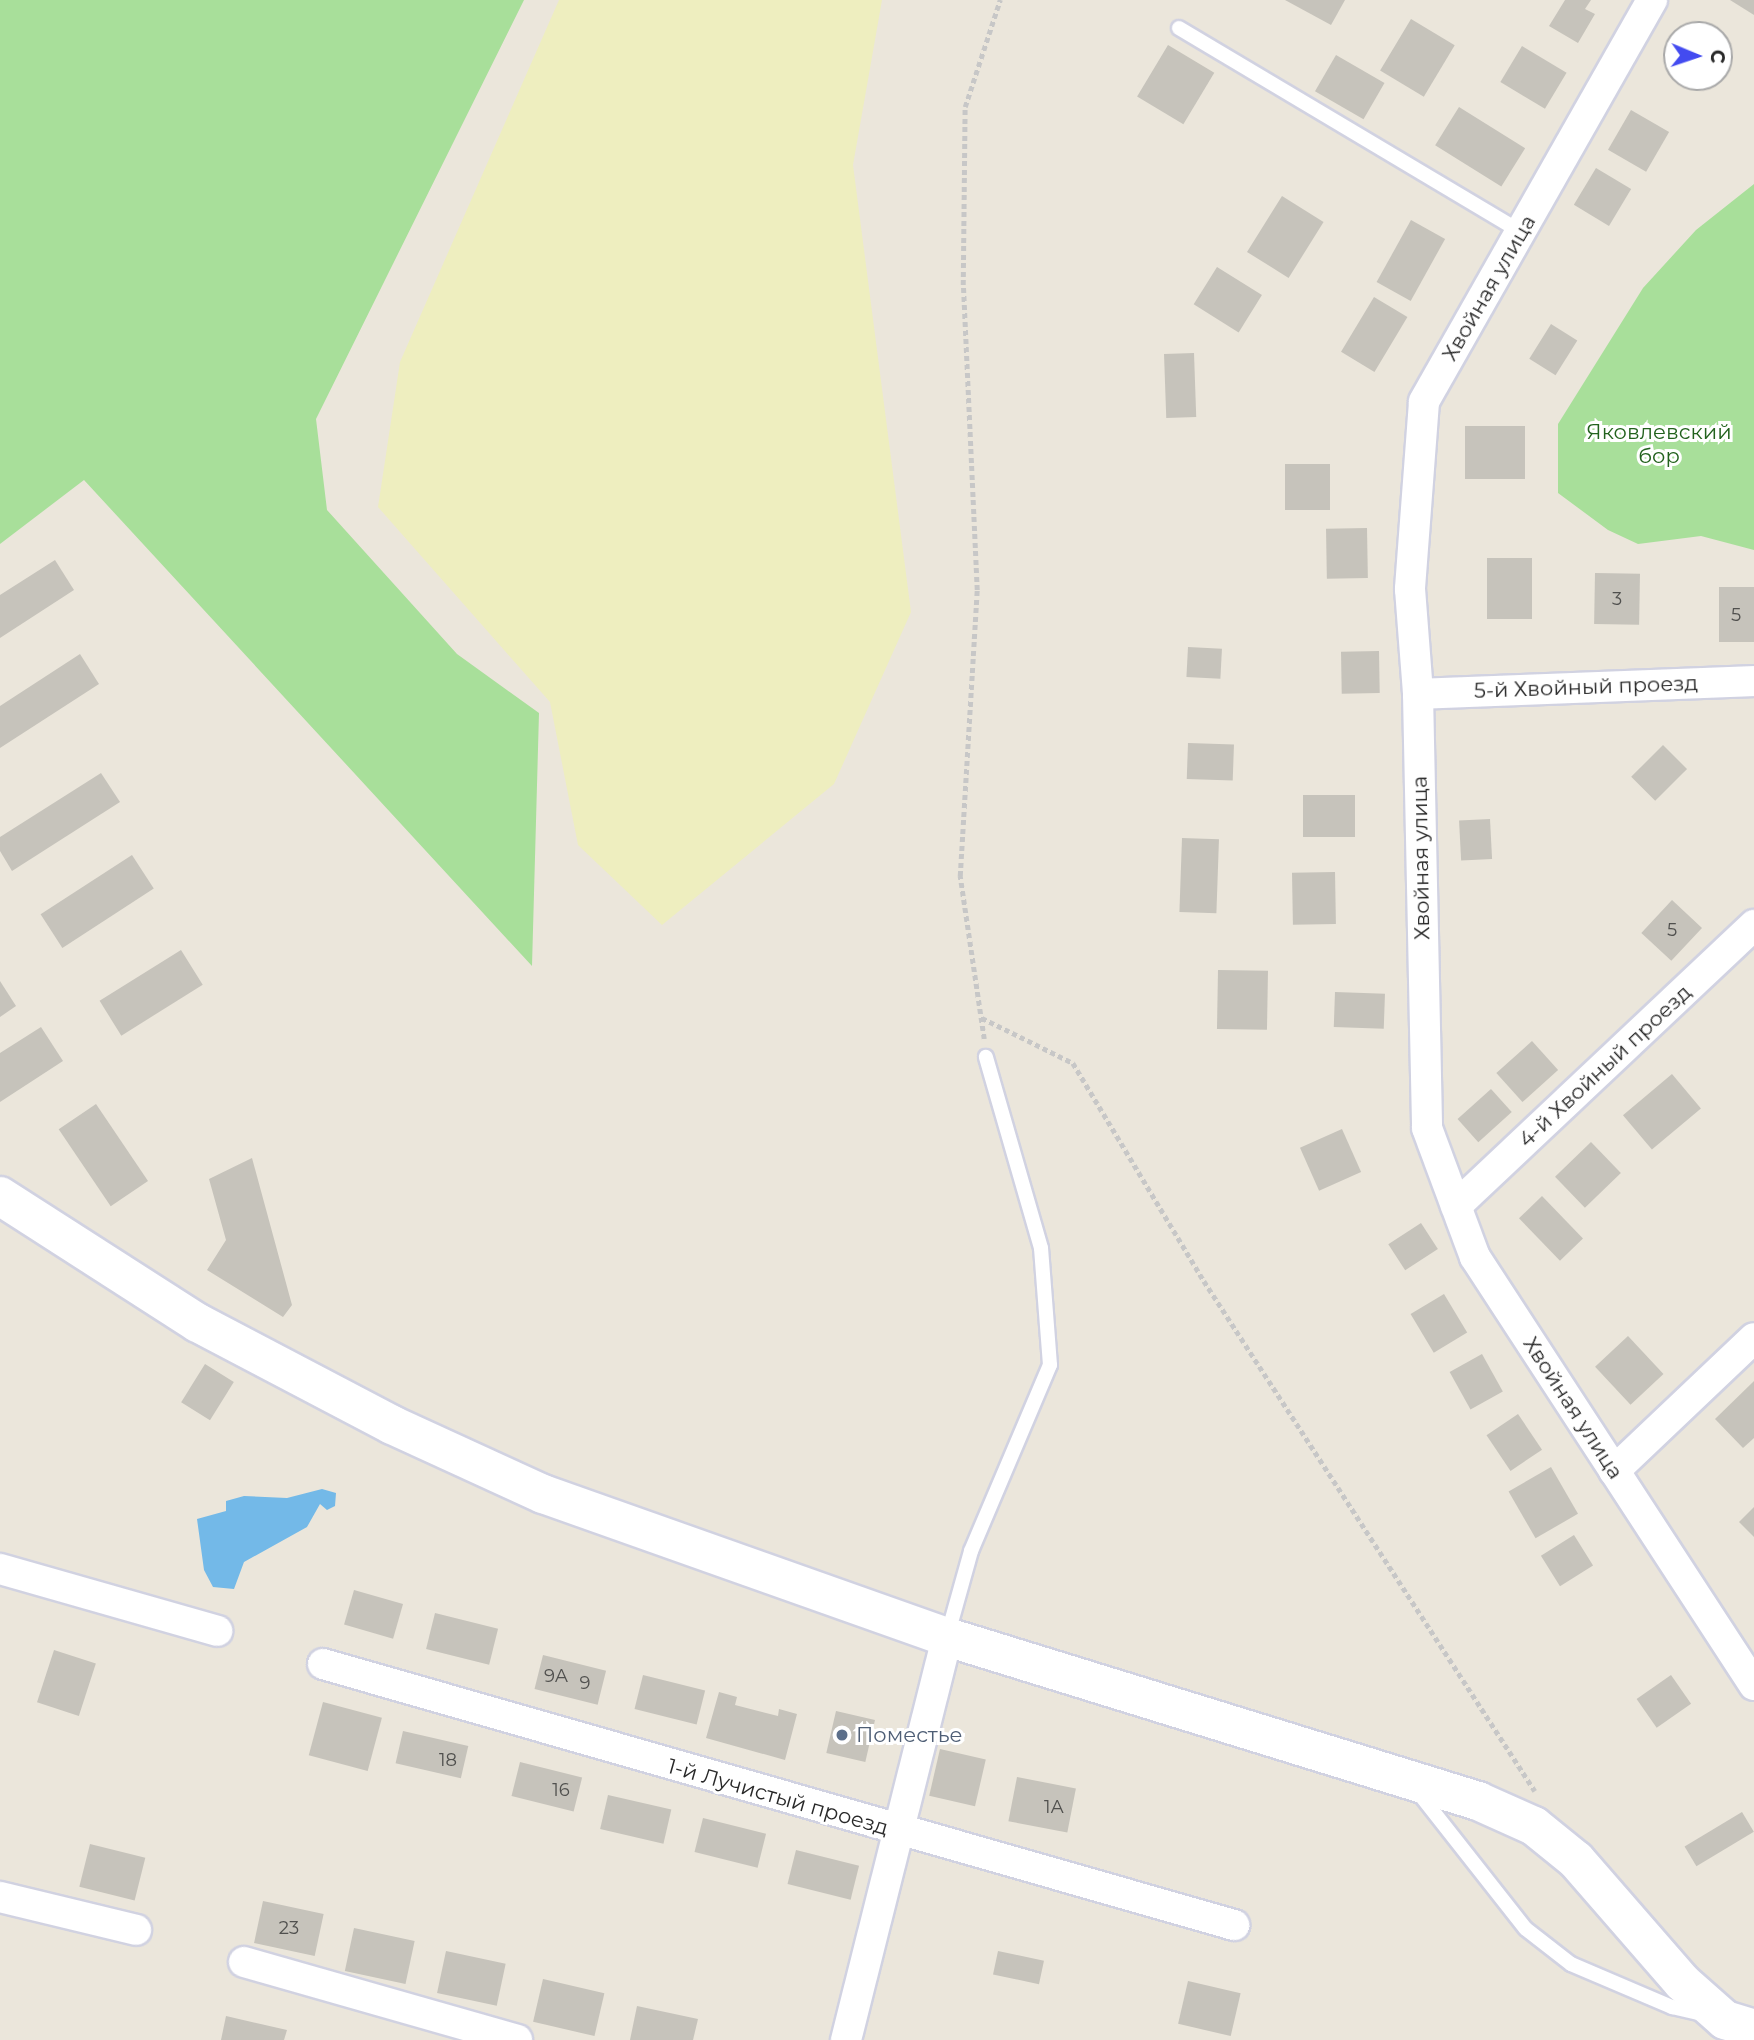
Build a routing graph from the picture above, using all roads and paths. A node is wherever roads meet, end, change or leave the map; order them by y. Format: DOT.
graph roads {
  1 [pos="1000,0"];
  2 [pos="1652,0"];
  3 [pos="1179,28"];
  4 [pos="1521,232"];
  5 [pos="1754,681"];
  6 [pos="1418,694"];
  7 [pos="1754,925"];
  8 [pos="981,1018"];
  9 [pos="986,1057"];
  10 [pos="0,1196"];
  11 [pos="1456,1206"];
  12 [pos="1754,1338"];
  13 [pos="1614,1471"];
  14 [pos="0,1569"];
  15 [pos="217,1631"];
  16 [pos="947,1637"];
  17 [pos="323,1664"];
  18 [pos="1754,1685"];
  19 [pos="1409,1780"];
  20 [pos="1541,1801"];
  21 [pos="897,1831"];
  22 [pos="0,1898"];
  23 [pos="1234,1925"];
  24 [pos="136,1930"];
  25 [pos="244,1962"];
  26 [pos="1740,2024"];
  27 [pos="517,2040"];
  28 [pos="846,2040"];
  1 -- 8 [label="path"];
  2 -- 4 [label="street, Хвойная улица"];
  3 -- 4 [label="lane"];
  4 -- 6 [label="street, Хвойная улица"];
  5 -- 6 [label="street, 5-й Хвойный проезд"];
  6 -- 11 [label="street, Хвойная улица"];
  7 -- 11 [label="street, 4-й Хвойный проезд"];
  8 -- 9 [label="path"];
  8 -- 20 [label="path"];
  9 -- 16 [label="lane"];
  10 -- 16 [label="street"];
  11 -- 13 [label="street, Хвойная улица"];
  12 -- 13 [label="street"];
  13 -- 18 [label="street, Хвойная улица"];
  14 -- 15 [label="street"];
  16 -- 19 [label="street"];
  16 -- 21 [label="street"];
  17 -- 21 [label="street, 1-й Лучистый проезд"];
  19 -- 26 [label="street"];
  19 -- 26 [label="lane"];
  21 -- 23 [label="street, 1-й Лучистый проезд"];
  21 -- 28 [label="street"];
  22 -- 24 [label="street"];
  25 -- 27 [label="street"];
}
